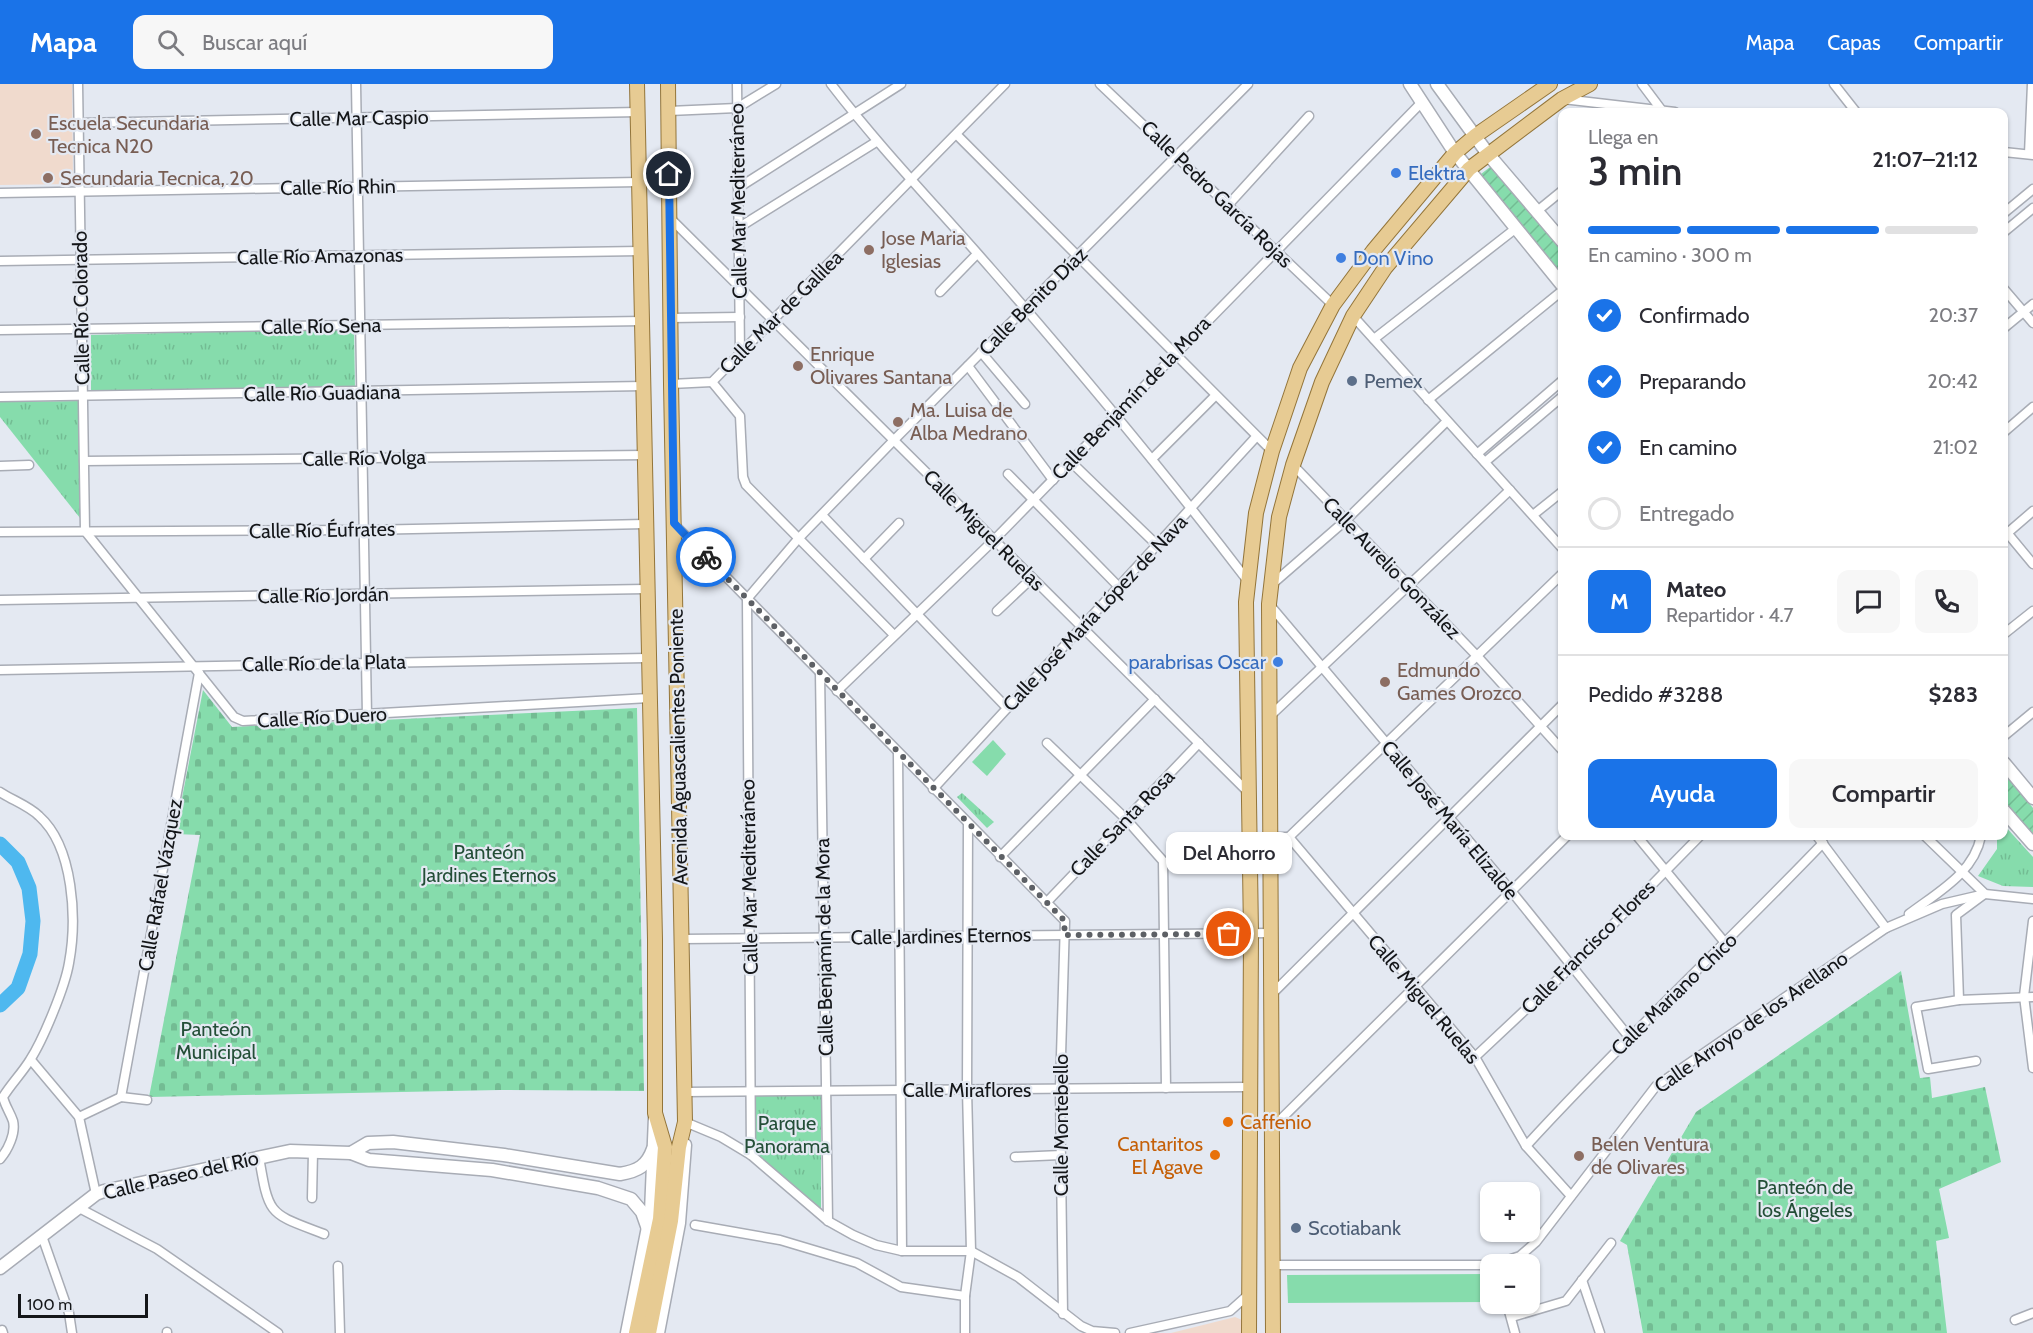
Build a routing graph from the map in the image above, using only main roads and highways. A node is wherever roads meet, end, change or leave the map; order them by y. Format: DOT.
graph roads {
  1 [pos="638,84"];
  2 [pos="668,84"];
  3 [pos="1550,84"];
  4 [pos="1590,84"];
  5 [pos="636,1333"];
  6 [pos="650,1333"];
  7 [pos="1249,1333"];
  8 [pos="1273,1333"];
  1 -- 5 [label="main road, Avenida Aguascalientes Poniente"];
  2 -- 6 [label="main road, Avenida Aguascalientes Poniente"];
  3 -- 7 [label="main road"];
  4 -- 8 [label="main road"];
}
